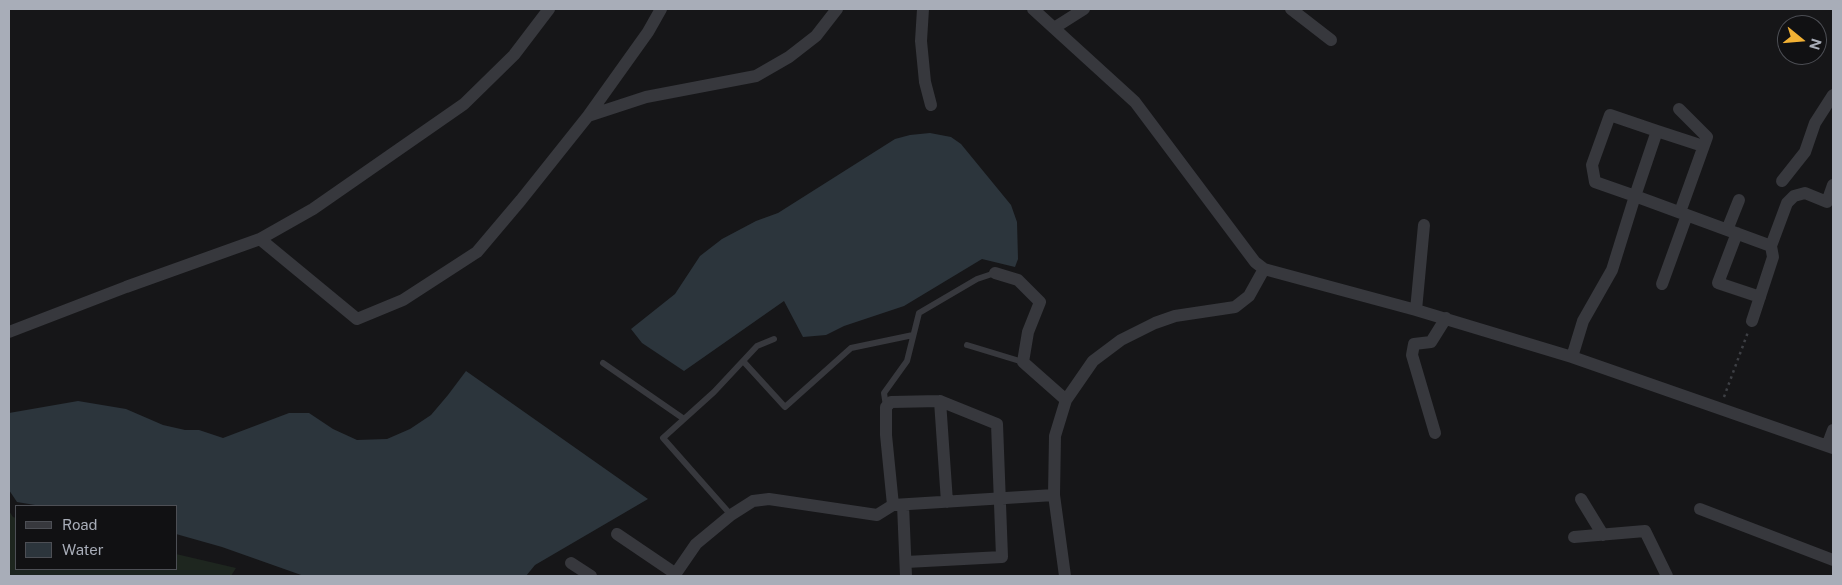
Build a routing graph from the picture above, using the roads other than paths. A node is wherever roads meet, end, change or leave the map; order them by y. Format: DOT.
graph roads {
  1 [pos="549,9"];
  2 [pos="661,9"];
  3 [pos="837,9"];
  4 [pos="923,9"];
  5 [pos="1033,9"];
  6 [pos="1084,9"];
  7 [pos="1291,9"];
  8 [pos="1054,28"];
  9 [pos="1331,40"];
  10 [pos="1833,95"];
  11 [pos="931,105"];
  12 [pos="1679,109"];
  13 [pos="588,116"];
  14 [pos="1657,131"];
  15 [pos="1703,146"];
  16 [pos="1782,181"];
  17 [pos="1833,185"];
  18 [pos="1635,196"];
  19 [pos="1739,200"];
  20 [pos="1684,214"];
  21 [pos="1424,225"];
  22 [pos="1732,232"];
  23 [pos="260,239"];
  24 [pos="1771,246"];
  25 [pos="1264,269"];
  26 [pos="995,273"];
  27 [pos="1662,284"];
  28 [pos="1760,297"];
  29 [pos="1416,310"];
  30 [pos="1446,318"];
  31 [pos="1752,321"];
  32 [pos="9,332"];
  33 [pos="913,336"];
  34 [pos="774,339"];
  35 [pos="967,345"];
  36 [pos="1572,357"];
  37 [pos="743,361"];
  38 [pos="1023,362"];
  39 [pos="603,363"];
  40 [pos="1066,400"];
  41 [pos="940,401"];
  42 [pos="886,407"];
  43 [pos="684,419"];
  44 [pos="1833,430"];
  45 [pos="1435,434"];
  46 [pos="1830,447"];
  47 [pos="1054,495"];
  48 [pos="1581,498"];
  49 [pos="1001,499"];
  50 [pos="947,502"];
  51 [pos="898,505"];
  52 [pos="1700,509"];
  53 [pos="731,515"];
  54 [pos="617,534"];
  55 [pos="1603,535"];
  56 [pos="1574,537"];
  57 [pos="1833,560"];
  58 [pos="906,562"];
  59 [pos="571,563"];
  60 [pos="675,575"];
  61 [pos="592,576"];
  62 [pos="906,576"];
  63 [pos="1065,576"];
  64 [pos="1667,576"];
  1 -- 23 [label="street"];
  2 -- 13 [label="street"];
  3 -- 13 [label="street"];
  4 -- 11 [label="street"];
  5 -- 8 [label="street"];
  6 -- 8 [label="street"];
  7 -- 9 [label="street"];
  8 -- 25 [label="street"];
  10 -- 16 [label="street"];
  12 -- 15 [label="street"];
  13 -- 23 [label="street"];
  14 -- 15 [label="street"];
  14 -- 18 [label="street"];
  14 -- 18 [label="street"];
  15 -- 20 [label="street"];
  17 -- 24 [label="street"];
  18 -- 20 [label="street"];
  18 -- 36 [label="street"];
  19 -- 22 [label="street"];
  20 -- 22 [label="street"];
  20 -- 27 [label="street"];
  21 -- 29 [label="street"];
  22 -- 24 [label="street"];
  22 -- 28 [label="street"];
  23 -- 32 [label="street"];
  24 -- 28 [label="street"];
  25 -- 29 [label="street"];
  25 -- 40 [label="street"];
  26 -- 33 [label="lane"];
  26 -- 38 [label="street"];
  28 -- 31 [label="street"];
  29 -- 30 [label="street"];
  30 -- 36 [label="street"];
  30 -- 45 [label="street"];
  33 -- 37 [label="lane"];
  33 -- 42 [label="lane"];
  34 -- 37 [label="lane"];
  35 -- 38 [label="lane"];
  36 -- 46 [label="street"];
  37 -- 43 [label="lane"];
  38 -- 40 [label="street"];
  39 -- 43 [label="lane"];
  40 -- 47 [label="street"];
  41 -- 42 [label="street"];
  41 -- 49 [label="street"];
  41 -- 50 [label="street"];
  42 -- 51 [label="street"];
  43 -- 53 [label="lane"];
  44 -- 46 [label="street"];
  47 -- 49 [label="street"];
  47 -- 63 [label="street"];
  48 -- 55 [label="street"];
  49 -- 50 [label="street"];
  49 -- 58 [label="street"];
  50 -- 51 [label="street"];
  51 -- 53 [label="street"];
  51 -- 58 [label="street"];
  52 -- 57 [label="street"];
  53 -- 60 [label="street"];
  54 -- 60 [label="street"];
  55 -- 56 [label="street"];
  55 -- 64 [label="street"];
  58 -- 62 [label="street"];
  59 -- 61 [label="street"];
}
